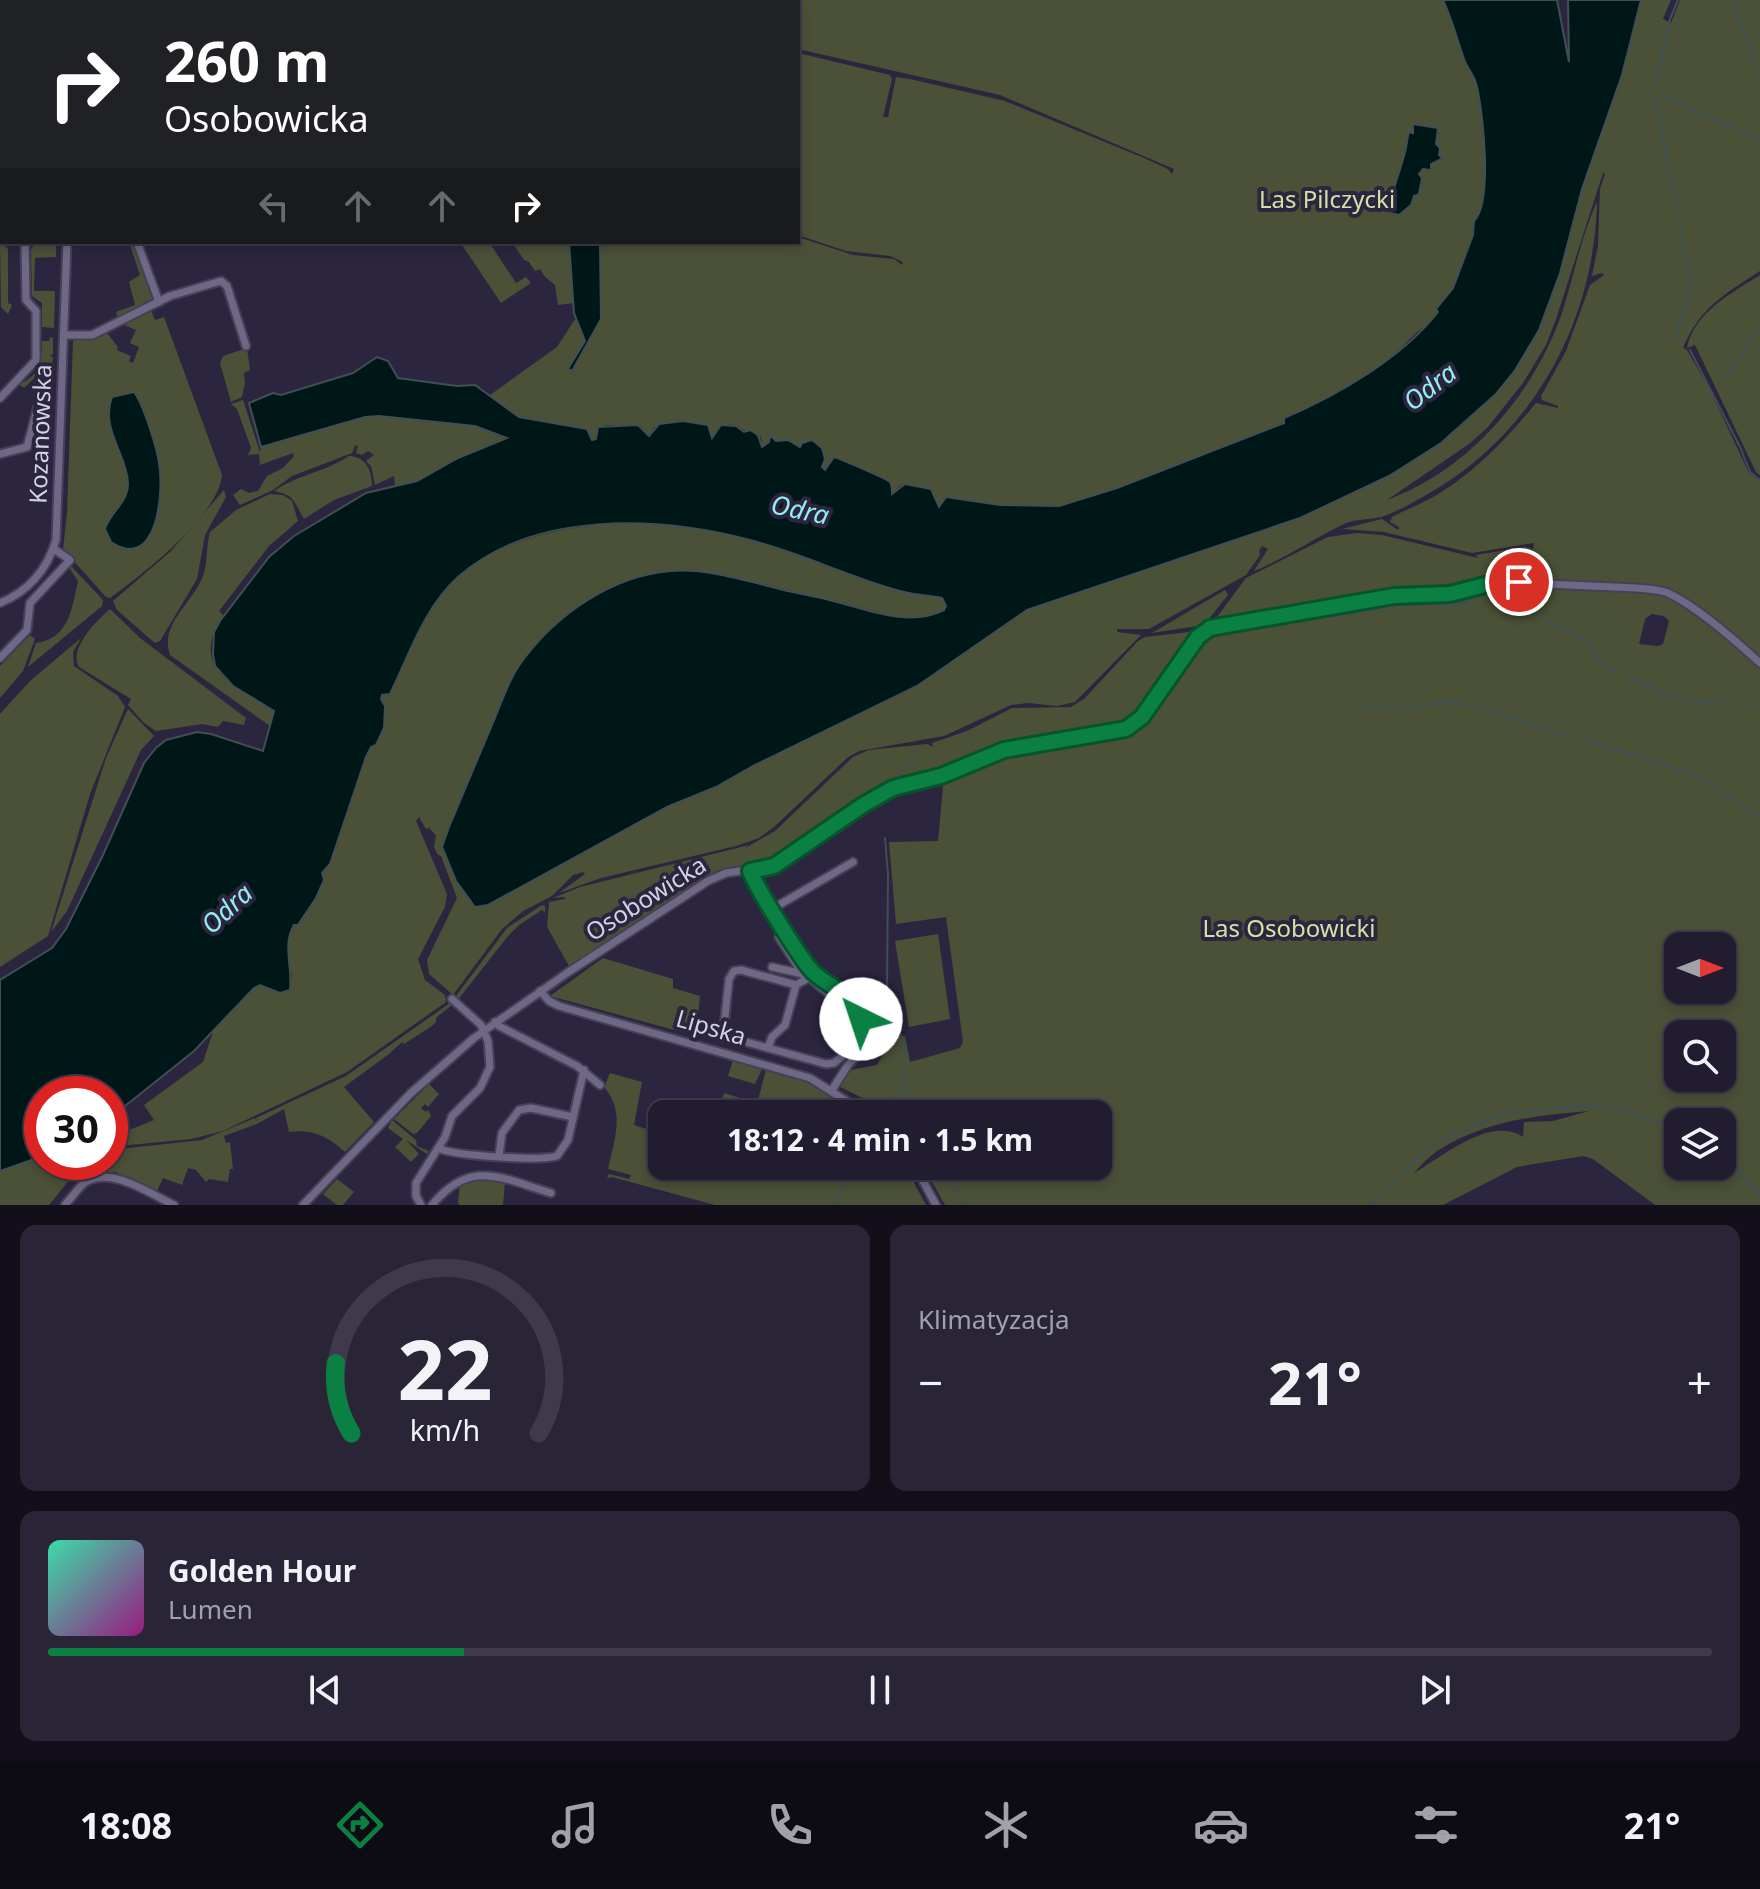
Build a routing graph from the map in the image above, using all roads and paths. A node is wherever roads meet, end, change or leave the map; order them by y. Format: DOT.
graph roads {
  1 [pos="25,244"];
  2 [pos="67,244"];
  3 [pos="138,244"];
  4 [pos="159,302"];
  5 [pos="64,335"];
  6 [pos="246,346"];
  7 [pos="0,379"];
  8 [pos="9,388"];
  9 [pos="41,395"];
  10 [pos="0,398"];
  11 [pos="0,454"];
  12 [pos="54,549"];
  13 [pos="0,603"];
  14 [pos="0,658"];
  15 [pos="1760,663"];
  16 [pos="853,862"];
  17 [pos="750,871"];
  18 [pos="772,909"];
  19 [pos="779,937"];
  20 [pos="772,967"];
  21 [pos="808,976"];
  22 [pos="796,985"];
  23 [pos="540,991"];
  24 [pos="452,999"];
  25 [pos="495,1022"];
  26 [pos="699,1029"];
  27 [pos="484,1030"];
  28 [pos="723,1036"];
  29 [pos="768,1048"];
  30 [pos="584,1070"];
  31 [pos="600,1085"];
  32 [pos="832,1090"];
  33 [pos="847,1100"];
  34 [pos="573,1117"];
  35 [pos="438,1148"];
  36 [pos="499,1156"];
  37 [pos="923,1180"];
  38 [pos="551,1193"];
  39 [pos="65,1205"];
  40 [pos="174,1205"];
  41 [pos="305,1205"];
  42 [pos="421,1205"];
  43 [pos="432,1205"];
  44 [pos="936,1205"];
  1 -- 8 [label="street"];
  2 -- 5 [label="street, Kozanowska"];
  3 -- 4 [label="street"];
  4 -- 5 [label="street"];
  4 -- 6 [label="street"];
  5 -- 12 [label="street, Kozanowska"];
  7 -- 8 [label="street"];
  8 -- 10 [label="street"];
  9 -- 11 [label="street"];
  12 -- 13 [label="street, Kozanowska"];
  12 -- 14 [label="street"];
  15 -- 17 [label="street, Osobowicka"];
  16 -- 18 [label="street"];
  17 -- 18 [label="street"];
  17 -- 23 [label="street, Osobowicka"];
  18 -- 21 [label="street"];
  19 -- 21 [label="street"];
  20 -- 21 [label="street"];
  21 -- 22 [label="street"];
  21 -- 29 [label="street"];
  21 -- 32 [label="street"];
  22 -- 28 [label="street"];
  22 -- 29 [label="street"];
  23 -- 25 [label="street, Osobowicka"];
  23 -- 32 [label="street, Lipska"];
  24 -- 27 [label="street"];
  25 -- 27 [label="street, Osobowicka"];
  25 -- 30 [label="street"];
  26 -- 28 [label="street"];
  27 -- 35 [label="street"];
  27 -- 41 [label="street, Osobowicka"];
  28 -- 29 [label="street"];
  30 -- 31 [label="street"];
  30 -- 34 [label="street"];
  32 -- 33 [label="street, Lipska"];
  34 -- 36 [label="street"];
  34 -- 36 [label="street"];
  35 -- 36 [label="street"];
  35 -- 42 [label="street"];
  37 -- 44 [label="street"];
  38 -- 43 [label="street"];
  39 -- 40 [label="street"];
}
